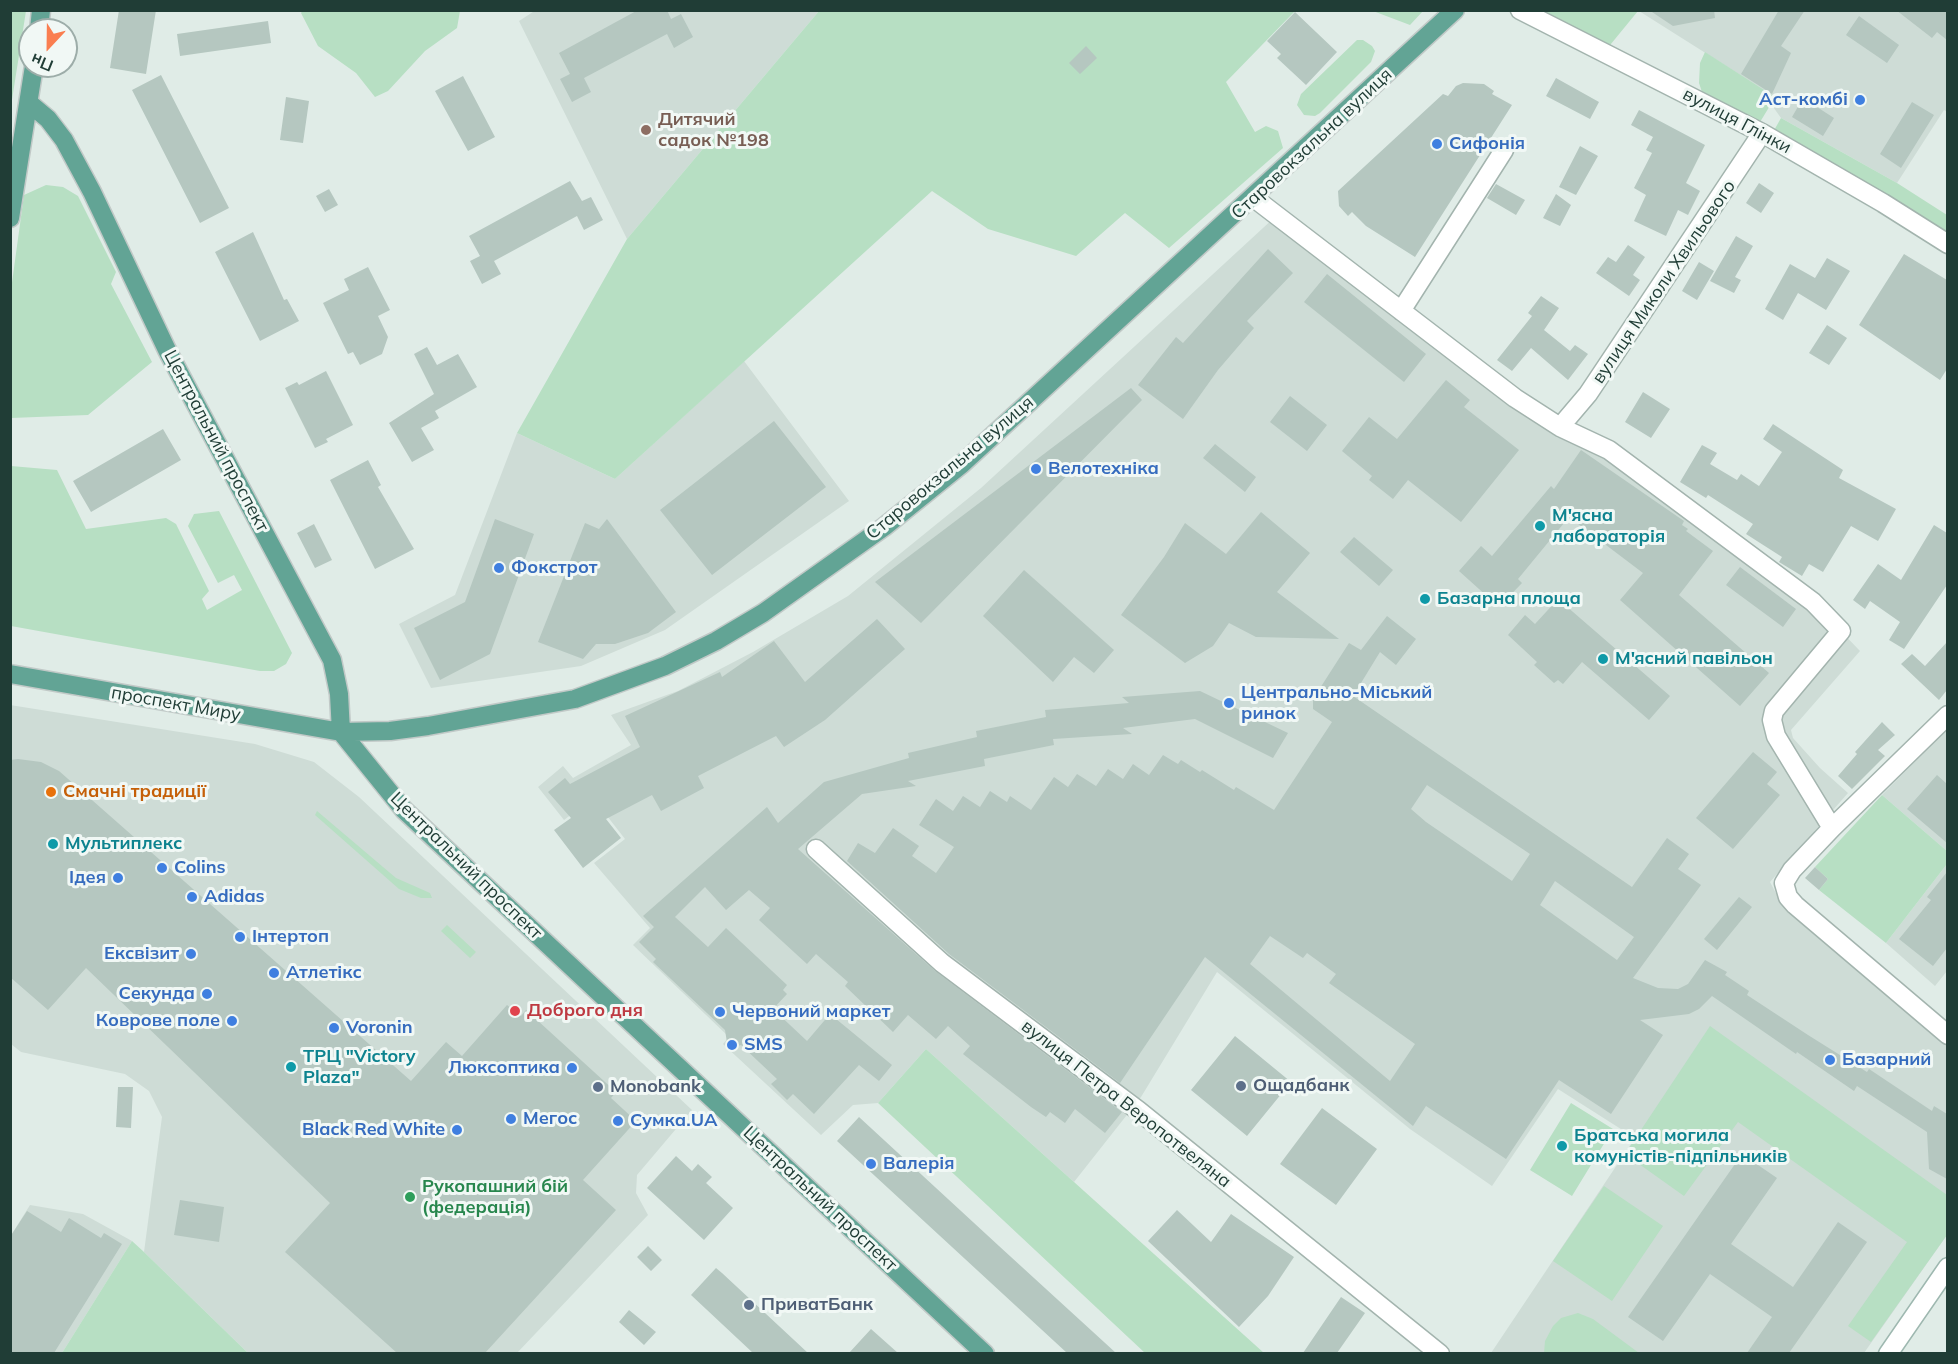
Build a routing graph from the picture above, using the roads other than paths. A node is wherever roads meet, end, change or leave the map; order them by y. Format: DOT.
graph roads {
  1 [pos="1455,10"];
  2 [pos="1520,10"];
  3 [pos="32,78"];
  4 [pos="29,103"];
  5 [pos="1762,133"];
  6 [pos="1504,150"];
  7 [pos="1254,198"];
  8 [pos="10,218"];
  9 [pos="1947,244"];
  10 [pos="1401,311"];
  11 [pos="1560,427"];
  12 [pos="10,674"];
  13 [pos="1947,715"];
  14 [pos="341,732"];
  15 [pos="1832,828"];
  16 [pos="816,849"];
  17 [pos="1947,1035"];
  18 [pos="1947,1267"];
  19 [pos="985,1353"];
  20 [pos="1440,1353"];
  21 [pos="1888,1353"];
  1 -- 7 [label="main road, Старовокзальна вулиця"];
  2 -- 5 [label="street, вулиця Глінки"];
  3 -- 4 [label="main road"];
  4 -- 8 [label="main road"];
  4 -- 14 [label="main road, Центральний проспект"];
  5 -- 9 [label="street, вулиця Глінки"];
  5 -- 11 [label="street, вулиця Миколи Хвильового"];
  6 -- 10 [label="street"];
  7 -- 10 [label="street"];
  7 -- 14 [label="main road, Старовокзальна вулиця"];
  10 -- 11 [label="street"];
  11 -- 15 [label="street"];
  12 -- 14 [label="main road, проспект Миру"];
  13 -- 15 [label="street"];
  14 -- 19 [label="main road, Центральний проспект"];
  15 -- 17 [label="street"];
  16 -- 20 [label="street, вулиця Петра Веропотвеляна"];
  18 -- 21 [label="street"];
}
